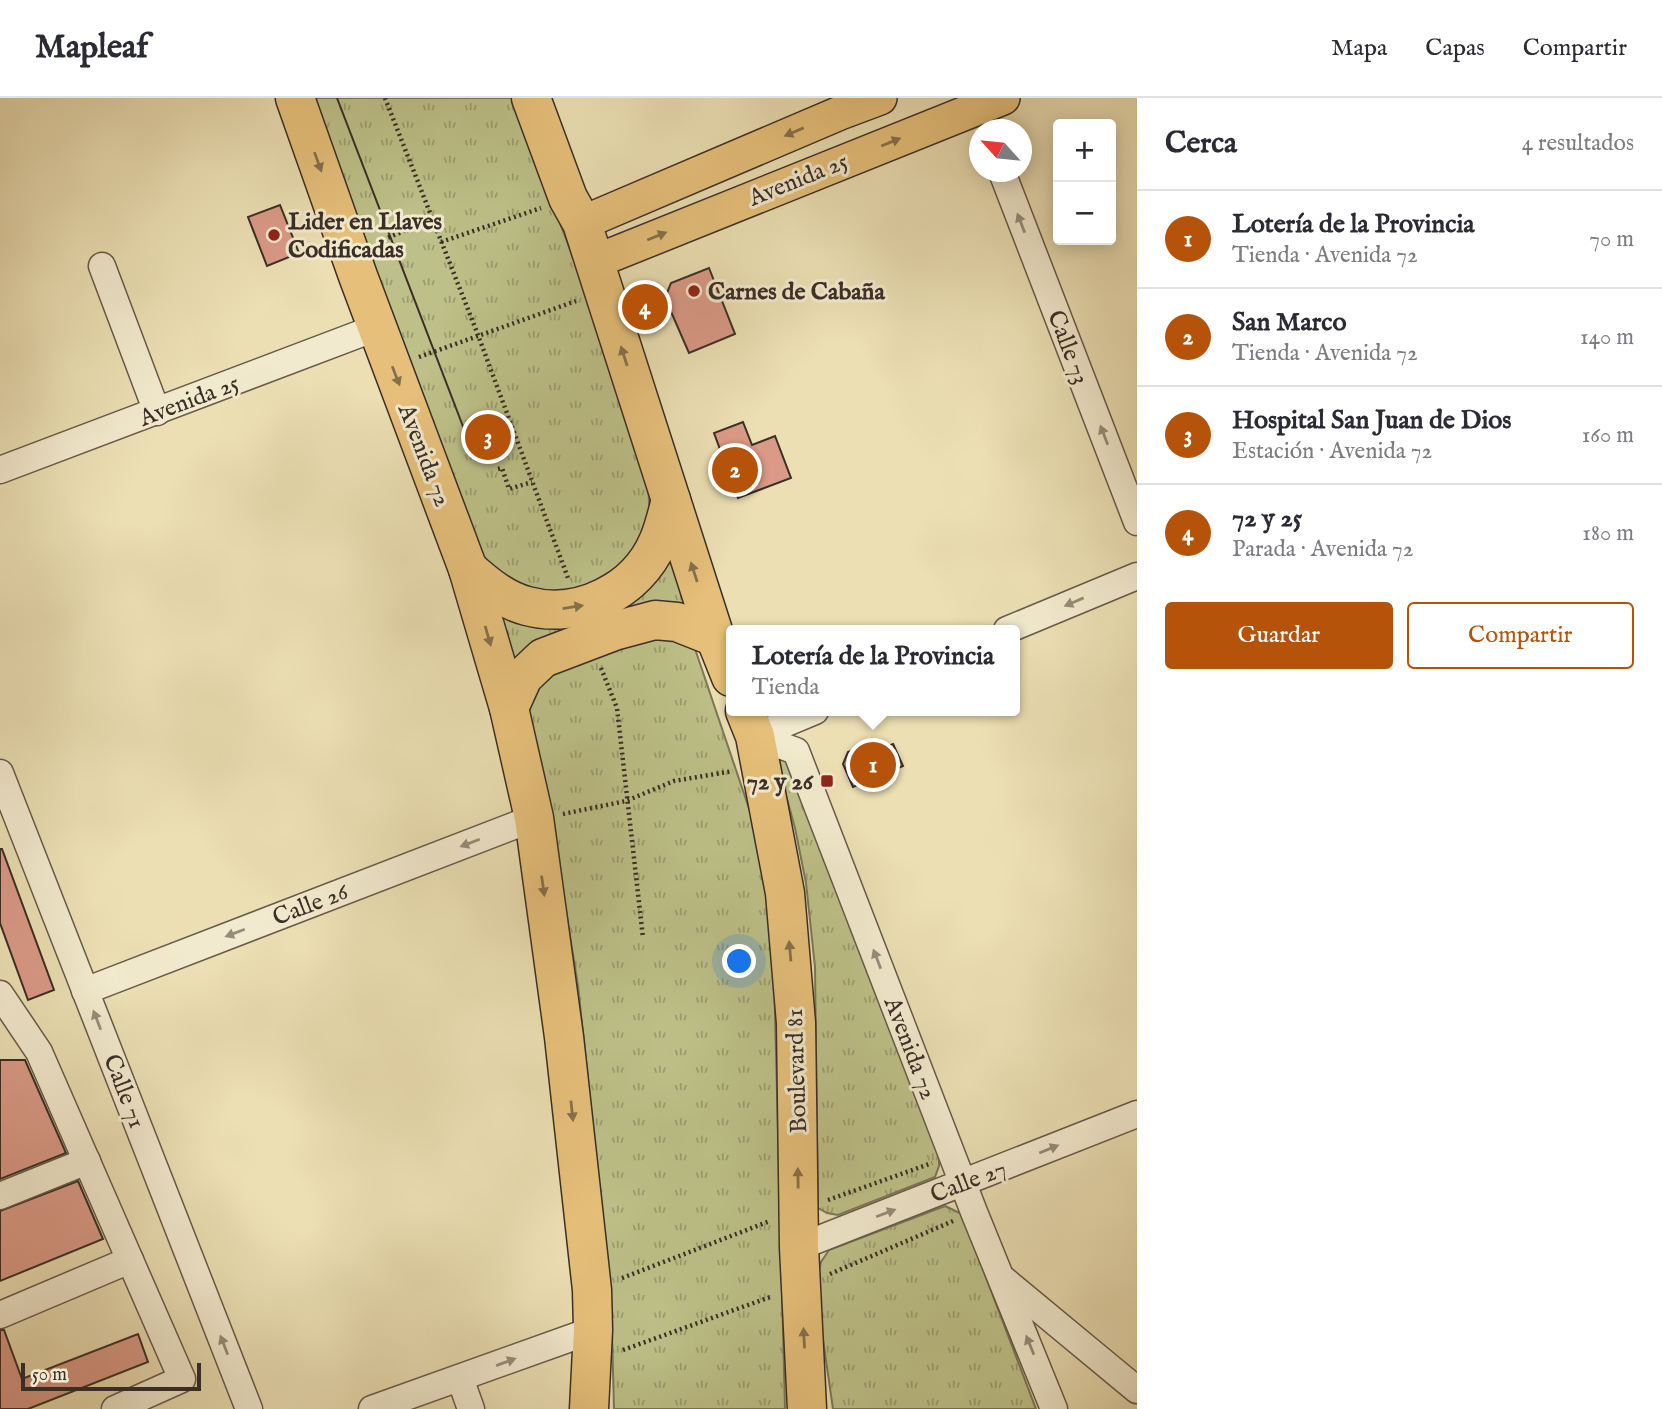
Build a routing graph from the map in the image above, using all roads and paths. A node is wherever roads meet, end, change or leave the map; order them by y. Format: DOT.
graph roads {
  1 [pos="295,98"];
  2 [pos="385,98"];
  3 [pos="531,98"];
  4 [pos="880,98"];
  5 [pos="838,105"];
  6 [pos="985,108"];
  7 [pos="1006,182"];
  8 [pos="575,211"];
  9 [pos="432,219"];
  10 [pos="441,242"];
  11 [pos="375,243"];
  12 [pos="102,266"];
  13 [pos="599,277"];
  14 [pos="378,327"];
  15 [pos="478,335"];
  16 [pos="393,368"];
  17 [pos="157,412"];
  18 [pos="498,469"];
  19 [pos="0,470"];
  20 [pos="532,482"];
  21 [pos="670,500"];
  22 [pos="1137,522"];
  23 [pos="468,569"];
  24 [pos="1137,576"];
  25 [pos="584,623"];
  26 [pos="1019,625"];
  27 [pos="715,637"];
  28 [pos="726,664"];
  29 [pos="509,708"];
  30 [pos="804,716"];
  31 [pos="753,738"];
  32 [pos="0,773"];
  33 [pos="626,801"];
  34 [pos="534,818"];
  35 [pos="643,938"];
  36 [pos="85,991"];
  37 [pos="0,994"];
  38 [pos="1137,1114"];
  39 [pos="87,1161"];
  40 [pos="963,1183"];
  41 [pos="0,1196"];
  42 [pos="799,1247"];
  43 [pos="130,1259"];
  44 [pos="999,1276"];
  45 [pos="0,1314"];
  46 [pos="593,1330"];
  47 [pos="460,1378"];
  48 [pos="1137,1390"];
  49 [pos="808,1408"];
  50 [pos="115,1409"];
  51 [pos="249,1409"];
  52 [pos="372,1409"];
  53 [pos="471,1409"];
  54 [pos="590,1409"];
  55 [pos="1054,1409"];
  1 -- 14 [label="highway, Avenida 72, one-way"];
  2 -- 9 [label="path"];
  3 -- 8 [label="highway"];
  4 -- 5 [label="main road, Avenida 25"];
  5 -- 8 [label="main road, Avenida 25, one-way"];
  13 -- 6 [label="main road, Avenida 25, one-way"];
  22 -- 7 [label="street, Calle 73, one-way"];
  8 -- 10 [label="path"];
  8 -- 13 [label="highway"];
  9 -- 10 [label="path"];
  9 -- 11 [label="path"];
  10 -- 15 [label="path"];
  12 -- 17 [label="street"];
  13 -- 15 [label="path"];
  21 -- 13 [label="highway, one-way"];
  14 -- 16 [label="highway, Avenida 72"];
  14 -- 17 [label="street, Avenida 25"];
  15 -- 16 [label="path"];
  15 -- 20 [label="path"];
  16 -- 23 [label="highway, Avenida 72, one-way"];
  17 -- 19 [label="street, Avenida 25"];
  18 -- 20 [label="path"];
  20 -- 25 [label="path"];
  21 -- 25 [label="highway"];
  27 -- 21 [label="highway, one-way"];
  23 -- 25 [label="highway, one-way"];
  23 -- 29 [label="highway, Avenida 72, one-way"];
  24 -- 26 [label="street, one-way"];
  25 -- 27 [label="highway"];
  25 -- 29 [label="highway"];
  25 -- 33 [label="path"];
  27 -- 28 [label="highway"];
  29 -- 34 [label="highway, Avenida 72"];
  30 -- 31 [label="street"];
  31 -- 33 [label="path"];
  40 -- 31 [label="street, Avenida 72, one-way"];
  42 -- 31 [label="highway, Boulevard 81, one-way"];
  32 -- 36 [label="street, Calle 71"];
  33 -- 34 [label="path"];
  33 -- 35 [label="path"];
  34 -- 36 [label="street, Calle 26, one-way"];
  34 -- 46 [label="highway, one-way"];
  51 -- 36 [label="street, Calle 71, one-way"];
  37 -- 39 [label="street"];
  40 -- 38 [label="street, Calle 27, one-way"];
  39 -- 41 [label="street"];
  39 -- 43 [label="street"];
  42 -- 40 [label="street, Calle 27, one-way"];
  40 -- 44 [label="street, Avenida 72"];
  49 -- 42 [label="highway, Boulevard 81, one-way"];
  43 -- 45 [label="street"];
  43 -- 50 [label="street"];
  44 -- 48 [label="street"];
  55 -- 44 [label="street, Avenida 72, one-way"];
  47 -- 46 [label="street, one-way"];
  46 -- 54 [label="highway"];
  47 -- 52 [label="street"];
  47 -- 53 [label="street"];
}
